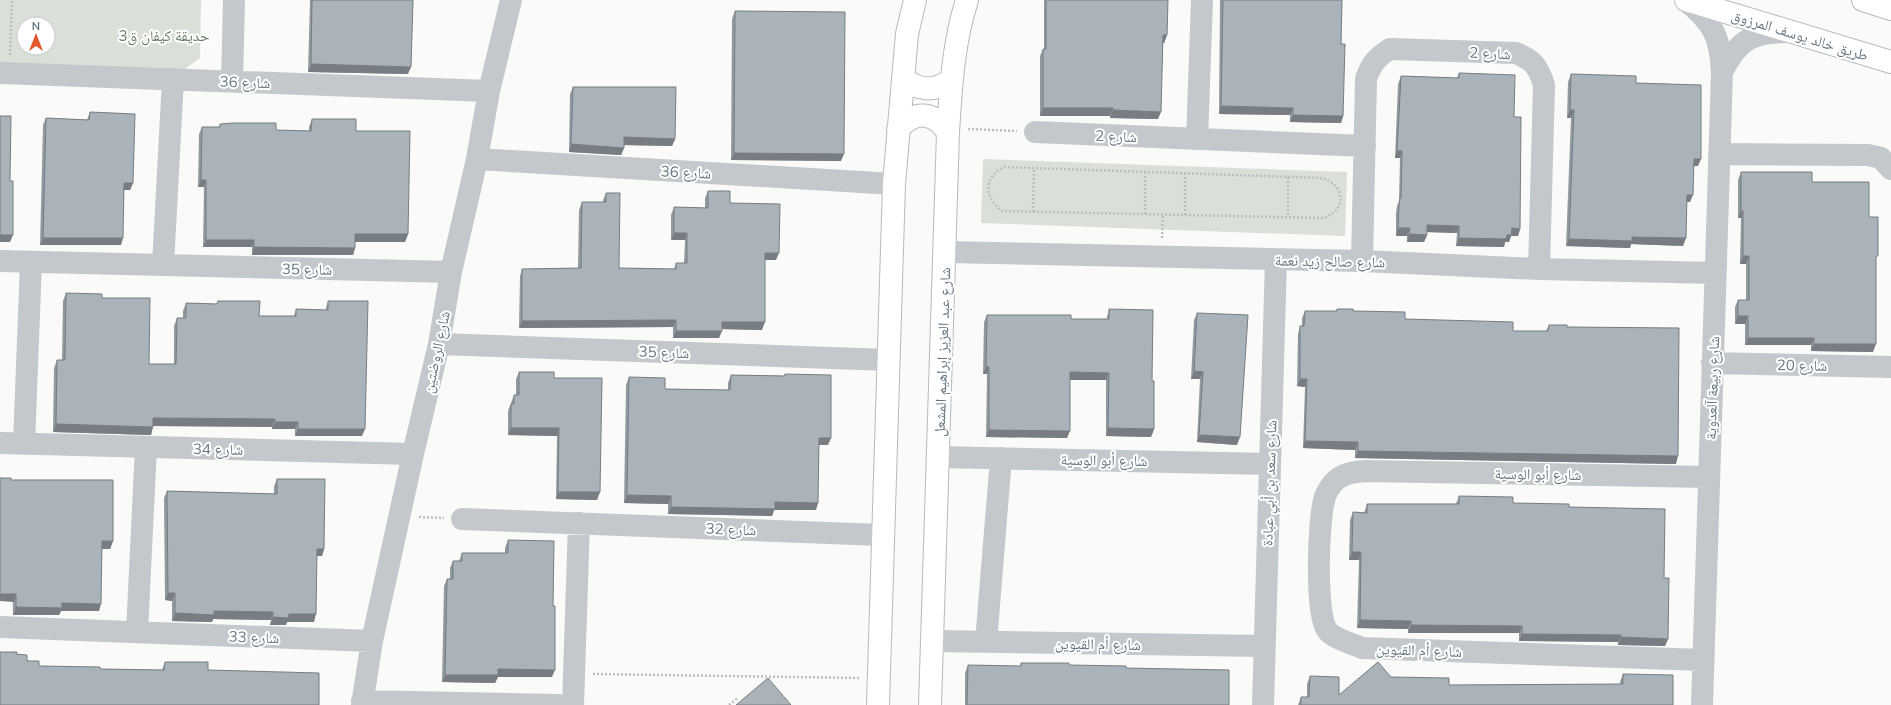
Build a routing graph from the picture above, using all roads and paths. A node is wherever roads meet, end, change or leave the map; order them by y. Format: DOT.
graph roads {
  1 [pos="12,0"];
  2 [pos="234,0"];
  3 [pos="511,0"];
  4 [pos="915,0"];
  5 [pos="967,0"];
  6 [pos="1202,0"];
  7 [pos="1685,0"];
  8 [pos="1863,0"];
  9 [pos="1891,9"];
  10 [pos="1789,32"];
  11 [pos="1891,62"];
  12 [pos="1722,72"];
  13 [pos="4,73"];
  14 [pos="903,77"];
  15 [pos="173,79"];
  16 [pos="952,79"];
  17 [pos="232,81"];
  18 [pos="489,91"];
  19 [pos="898,129"];
  20 [pos="948,130"];
  21 [pos="1035,132"];
  22 [pos="1197,139"];
  23 [pos="1365,146"];
  24 [pos="1719,154"];
  25 [pos="477,159"];
  26 [pos="1034,168"];
  27 [pos="1891,169"];
  28 [pos="1145,172"];
  29 [pos="1185,173"];
  30 [pos="1288,177"];
  31 [pos="894,184"];
  32 [pos="1033,212"];
  33 [pos="1144,214"];
  34 [pos="1185,215"];
  35 [pos="1288,217"];
  36 [pos="945,252"];
  37 [pos="1276,260"];
  38 [pos="0,261"];
  39 [pos="1362,261"];
  40 [pos="31,262"];
  41 [pos="163,265"];
  42 [pos="1539,269"];
  43 [pos="452,272"];
  44 [pos="1715,273"];
  45 [pos="439,344"];
  46 [pos="888,360"];
  47 [pos="1712,364"];
  48 [pos="1891,367"];
  49 [pos="0,443"];
  50 [pos="24,444"];
  51 [pos="146,447"];
  52 [pos="413,454"];
  53 [pos="938,457"];
  54 [pos="1001,458"];
  55 [pos="1270,464"];
  56 [pos="1366,471"];
  57 [pos="1709,477"];
  58 [pos="399,517"];
  59 [pos="462,519"];
  60 [pos="580,523"];
  61 [pos="882,535"];
  62 [pos="0,627"];
  63 [pos="137,632"];
  64 [pos="372,641"];
  65 [pos="932,641"];
  66 [pos="986,642"];
  67 [pos="1264,646"];
  68 [pos="1704,660"];
  69 [pos="574,674"];
  70 [pos="880,697"];
  71 [pos="738,698"];
  72 [pos="929,702"];
  73 [pos="362,703"];
  74 [pos="558,705"];
  75 [pos="573,705"];
  76 [pos="729,705"];
  77 [pos="1262,705"];
  78 [pos="1702,705"];
  1 -- 13 [label="path"];
  2 -- 17 [label="street"];
  3 -- 18 [label="street, شارع الروضتين"];
  4 -- 14 [label="main road"];
  5 -- 16 [label="main road, شارع عبد العزيز إبراهيم المشعل"];
  6 -- 22 [label="street"];
  7 -- 10 [label="main road, طريق خالد يوسف المرزوق"];
  7 -- 12 [label="street, شارع ربيعة آلعدوية"];
  8 -- 9 [label="main road"];
  10 -- 11 [label="main road, طريق خالد يوسف المرزوق"];
  10 -- 12 [label="street, شارع ربيعة آلعدوية"];
  12 -- 24 [label="street, شارع ربيعة آلعدوية"];
  13 -- 15 [label="street, شارع 36"];
  14 -- 16 [label="main road"];
  14 -- 19 [label="main road"];
  15 -- 17 [label="street, شارع 36"];
  15 -- 41 [label="street"];
  16 -- 20 [label="main road, شارع عبد العزيز إبراهيم المشعل"];
  17 -- 18 [label="street, شارع 36"];
  18 -- 25 [label="street, شارع الروضتين"];
  19 -- 20 [label="main road"];
  19 -- 31 [label="main road"];
  20 -- 21 [label="path"];
  20 -- 36 [label="main road, شارع عبد العزيز إبراهيم المشعل"];
  21 -- 22 [label="street, شارع 2"];
  22 -- 23 [label="street, شارع 2"];
  23 -- 39 [label="street, شارع 2"];
  23 -- 42 [label="street, شارع 2"];
  24 -- 27 [label="street"];
  24 -- 44 [label="street, شارع ربيعة آلعدوية"];
  25 -- 31 [label="street, شارع 36"];
  25 -- 43 [label="street, شارع الروضتين"];
  26 -- 28 [label="path"];
  26 -- 32 [label="path"];
  26 -- 32 [label="path"];
  28 -- 29 [label="path"];
  28 -- 33 [label="path"];
  29 -- 30 [label="path"];
  29 -- 34 [label="path"];
  30 -- 35 [label="path"];
  30 -- 35 [label="path"];
  31 -- 46 [label="main road"];
  32 -- 33 [label="path"];
  33 -- 34 [label="path"];
  34 -- 35 [label="path"];
  36 -- 37 [label="street, شارع صالح زيد نعمة"];
  36 -- 53 [label="main road, شارع عبد العزيز إبراهيم المشعل"];
  37 -- 39 [label="street, شارع صالح زيد نعمة"];
  37 -- 55 [label="street, شارع سعد بن أبي عبادة"];
  38 -- 40 [label="street, شارع 35"];
  39 -- 42 [label="street, شارع صالح زيد نعمة"];
  40 -- 41 [label="street, شارع 35"];
  40 -- 50 [label="street"];
  41 -- 43 [label="street, شارع 35"];
  42 -- 44 [label="street, شارع صالح زيد نعمة"];
  43 -- 45 [label="street, شارع الروضتين"];
  44 -- 47 [label="street, شارع ربيعة آلعدوية"];
  45 -- 46 [label="street, شارع 35"];
  45 -- 52 [label="street, شارع الروضتين"];
  46 -- 61 [label="main road"];
  47 -- 48 [label="street, شارع 20"];
  47 -- 57 [label="street, شارع ربيعة آلعدوية"];
  49 -- 50 [label="street, شارع 34"];
  50 -- 51 [label="street, شارع 34"];
  51 -- 52 [label="street, شارع 34"];
  51 -- 63 [label="street"];
  52 -- 58 [label="street, شارع الروضتين"];
  53 -- 54 [label="street, شارع أبو الوسية"];
  53 -- 65 [label="main road, شارع عبد العزيز إبراهيم المشعل"];
  54 -- 55 [label="street, شارع أبو الوسية"];
  54 -- 66 [label="street"];
  55 -- 67 [label="street, شارع سعد بن أبي عبادة"];
  56 -- 57 [label="street, شارع أبو الوسية"];
  56 -- 68 [label="street, شارع أم القيوين"];
  57 -- 68 [label="street, شارع ربيعة آلعدوية"];
  58 -- 59 [label="path"];
  58 -- 64 [label="street, شارع الروضتين"];
  59 -- 60 [label="street, شارع 32"];
  60 -- 61 [label="street, شارع 32"];
  60 -- 69 [label="street"];
  61 -- 70 [label="main road"];
  62 -- 63 [label="street, شارع 33"];
  63 -- 64 [label="street, شارع 33"];
  64 -- 73 [label="street, شارع الروضتين"];
  65 -- 66 [label="street, شارع أم القيوين"];
  65 -- 72 [label="main road, شارع عبد العزيز إبراهيم المشعل"];
  66 -- 67 [label="street, شارع أم القيوين"];
  67 -- 77 [label="street, شارع سعد بن أبي عبادة"];
  68 -- 78 [label="street, شارع ربيعة آلعدوية"];
  69 -- 70 [label="path"];
  69 -- 75 [label="street"];
  71 -- 76 [label="path"];
  73 -- 74 [label="street"];
}
